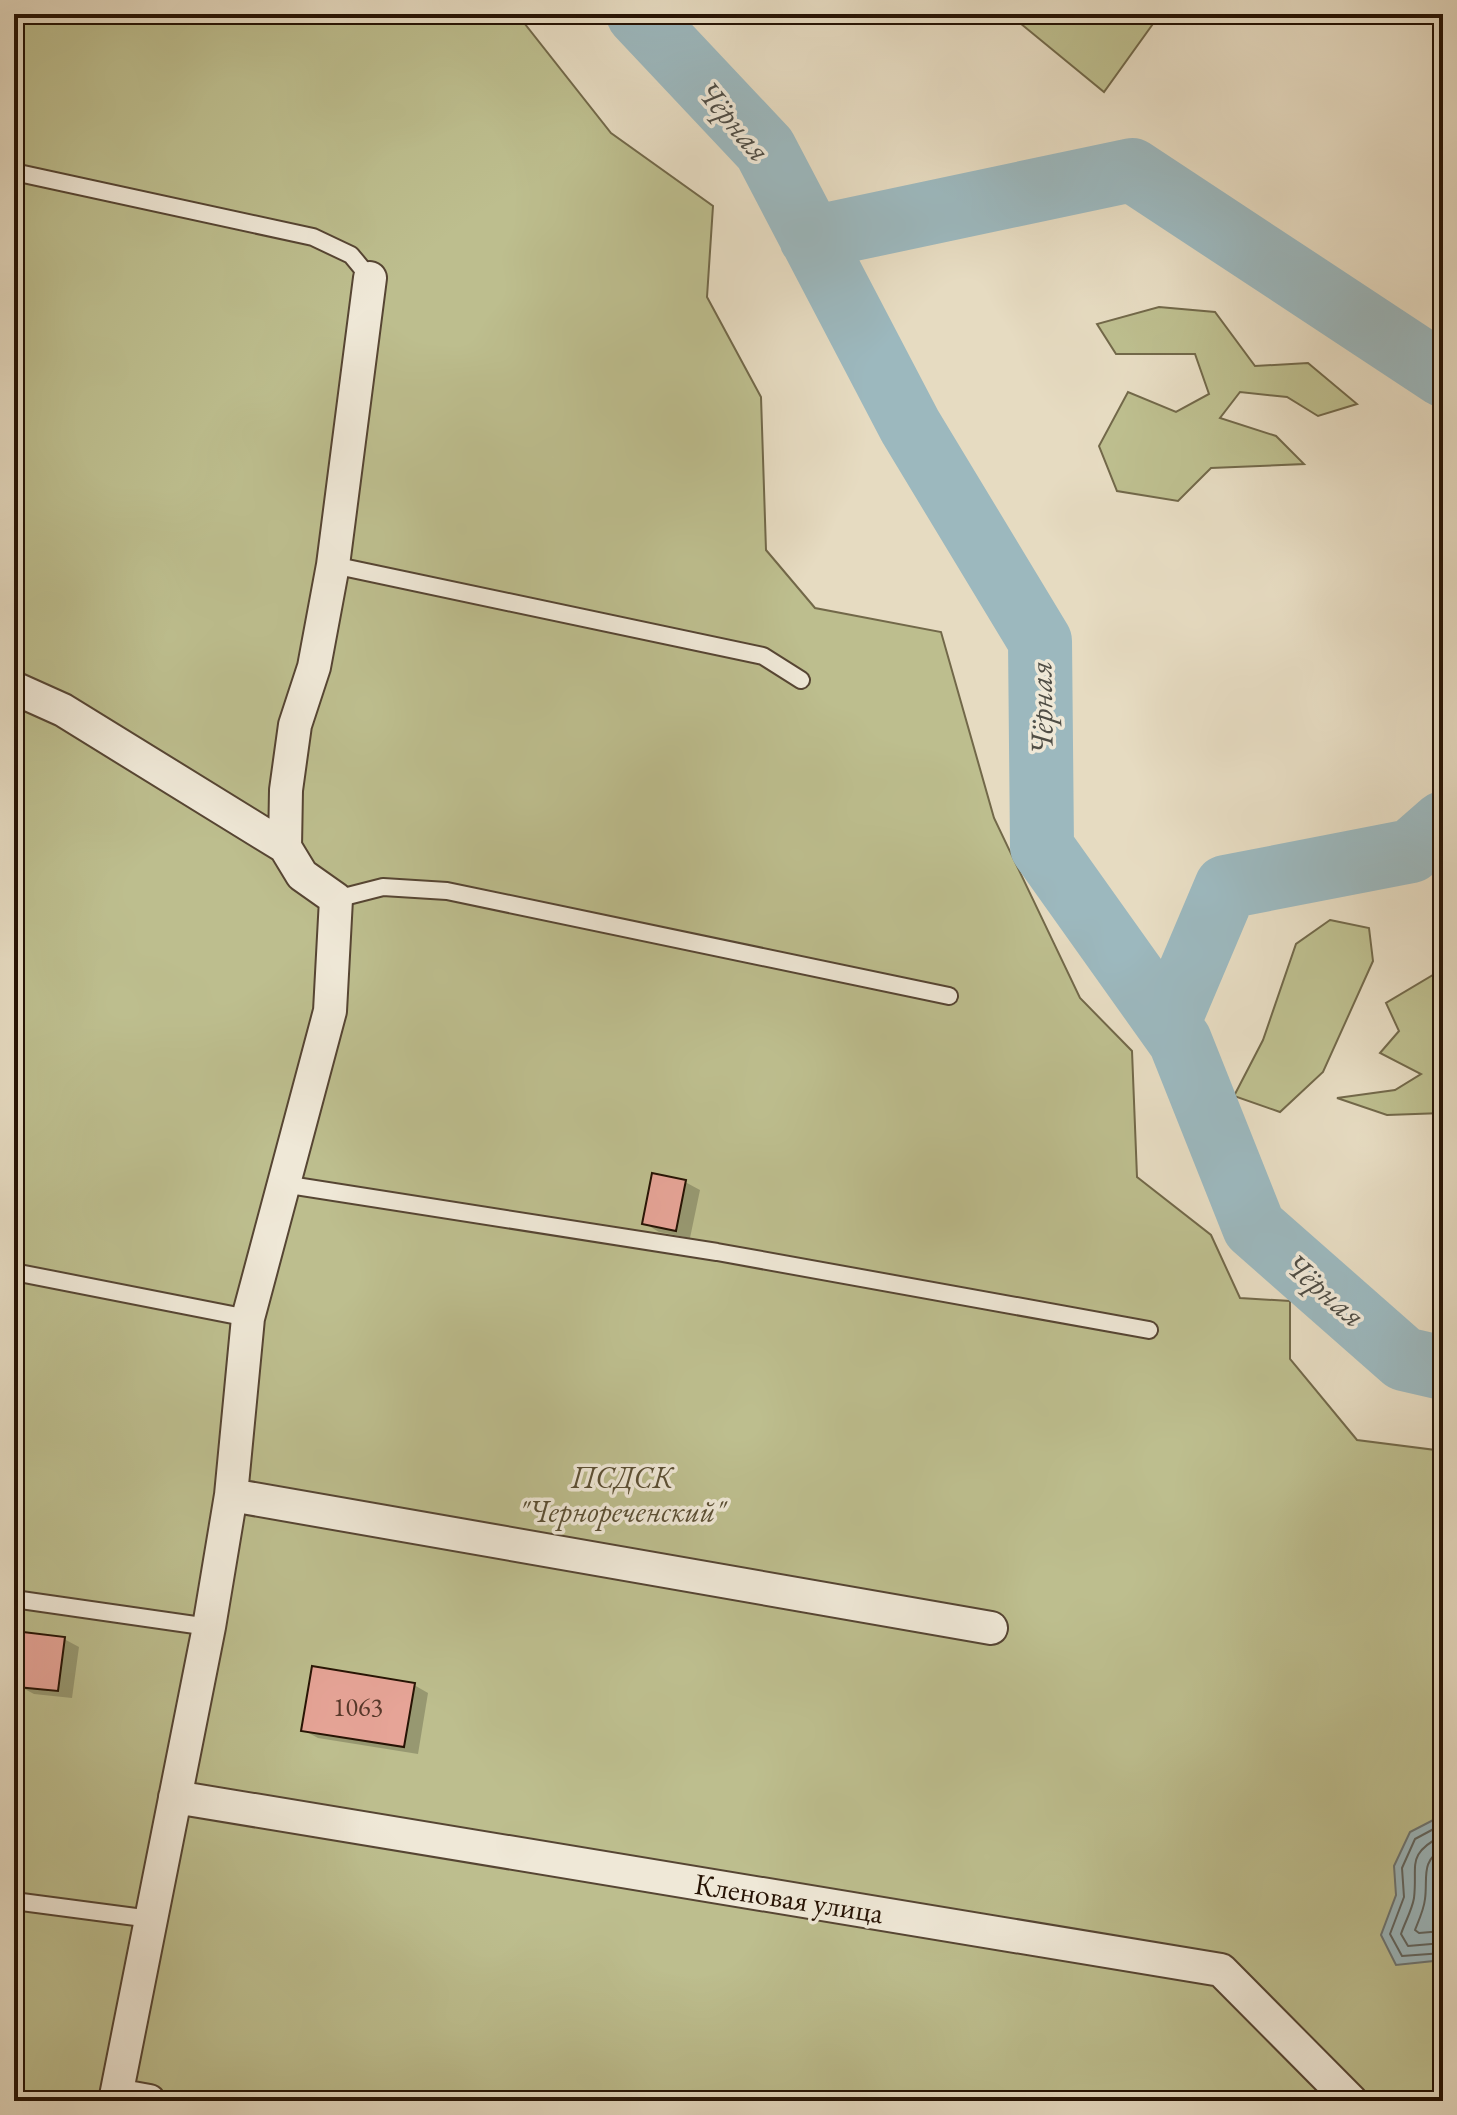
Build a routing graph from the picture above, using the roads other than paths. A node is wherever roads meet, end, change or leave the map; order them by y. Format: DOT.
graph roads {
  1 [pos="14,172"];
  2 [pos="370,278"];
  3 [pos="333,565"];
  4 [pos="801,680"];
  5 [pos="14,688"];
  6 [pos="285,847"];
  7 [pos="336,899"];
  8 [pos="949,996"];
  9 [pos="283,1184"];
  10 [pos="14,1272"];
  11 [pos="248,1318"];
  12 [pos="1149,1330"];
  13 [pos="231,1495"];
  14 [pos="14,1599"];
  15 [pos="209,1627"];
  16 [pos="991,1628"];
  17 [pos="175,1797"];
  18 [pos="14,1901"];
  19 [pos="151,1919"];
  20 [pos="116,2098"];
  21 [pos="149,2101"];
  22 [pos="1351,2101"];
  1 -- 2 [label="lane"];
  2 -- 3 [label="street"];
  3 -- 4 [label="lane"];
  3 -- 6 [label="street"];
  5 -- 6 [label="street"];
  6 -- 7 [label="street"];
  7 -- 8 [label="lane"];
  7 -- 9 [label="street"];
  9 -- 11 [label="street"];
  9 -- 12 [label="lane"];
  10 -- 11 [label="lane"];
  11 -- 13 [label="street"];
  13 -- 15 [label="street"];
  13 -- 16 [label="street"];
  14 -- 15 [label="lane"];
  15 -- 17 [label="street"];
  17 -- 19 [label="street"];
  17 -- 22 [label="street, Кленовая улица"];
  18 -- 19 [label="lane"];
  19 -- 20 [label="street"];
  20 -- 21 [label="street"];
}
